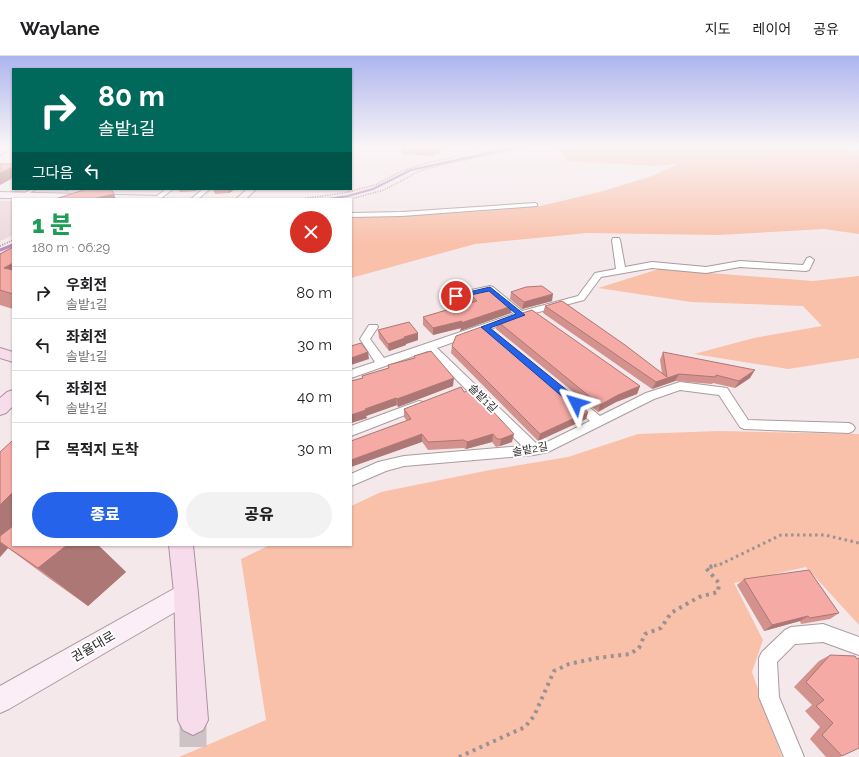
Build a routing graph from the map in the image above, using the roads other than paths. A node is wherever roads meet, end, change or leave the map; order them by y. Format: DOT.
graph roads {
  1 [pos="32,190"];
  2 [pos="169,190"];
  3 [pos="206,190"];
  4 [pos="251,190"];
  5 [pos="0,195"];
  6 [pos="24,195"];
  7 [pos="124,198"];
  8 [pos="158,198"];
  9 [pos="195,198"];
  10 [pos="242,198"];
  11 [pos="535,205"];
  12 [pos="352,215"];
  13 [pos="616,240"];
  14 [pos="810,260"];
  15 [pos="621,271"];
  16 [pos="456,296"];
  17 [pos="532,311"];
  18 [pos="521,315"];
  19 [pos="544,320"];
  20 [pos="373,327"];
  21 [pos="485,327"];
  22 [pos="497,337"];
  23 [pos="430,347"];
  24 [pos="0,353"];
  25 [pos="12,357"];
  26 [pos="382,363"];
  27 [pos="352,374"];
  28 [pos="470,385"];
  29 [pos="638,387"];
  30 [pos="456,390"];
  31 [pos="650,396"];
  32 [pos="12,397"];
  33 [pos="568,397"];
  34 [pos="428,401"];
  35 [pos="0,408"];
  36 [pos="598,421"];
  37 [pos="850,428"];
  38 [pos="352,431"];
  39 [pos="534,450"];
  40 [pos="352,480"];
  41 [pos="181,546"];
  42 [pos="186,593"];
  43 [pos="859,646"];
  44 [pos="0,700"];
  45 [pos="192,720"];
  46 [pos="794,757"];
  1 -- 6 [label="lane"];
  2 -- 8 [label="street"];
  3 -- 9 [label="street"];
  4 -- 10 [label="street"];
  5 -- 6 [label="street"];
  6 -- 7 [label="street"];
  11 -- 12 [label="street"];
  13 -- 15 [label="street"];
  14 -- 15 [label="street"];
  15 -- 17 [label="street"];
  16 -- 18 [label="street"];
  17 -- 18 [label="street"];
  17 -- 19 [label="street"];
  18 -- 21 [label="street"];
  20 -- 26 [label="street"];
  21 -- 22 [label="street"];
  21 -- 23 [label="street"];
  23 -- 26 [label="street"];
  23 -- 28 [label="street, 솔밭1길"];
  24 -- 25 [label="main road"];
  26 -- 27 [label="street"];
  28 -- 30 [label="street"];
  28 -- 39 [label="street, 솔밭1길"];
  29 -- 31 [label="street"];
  31 -- 36 [label="street, 솔밭2길"];
  31 -- 37 [label="street, 솔밭2길"];
  32 -- 35 [label="main road"];
  33 -- 36 [label="street"];
  34 -- 38 [label="street"];
  36 -- 39 [label="street, 솔밭2길"];
  39 -- 40 [label="street, 솔밭2길"];
  41 -- 42 [label="main road"];
  42 -- 44 [label="street, 권율대로"];
  42 -- 45 [label="main road"];
  43 -- 46 [label="street"];
}
